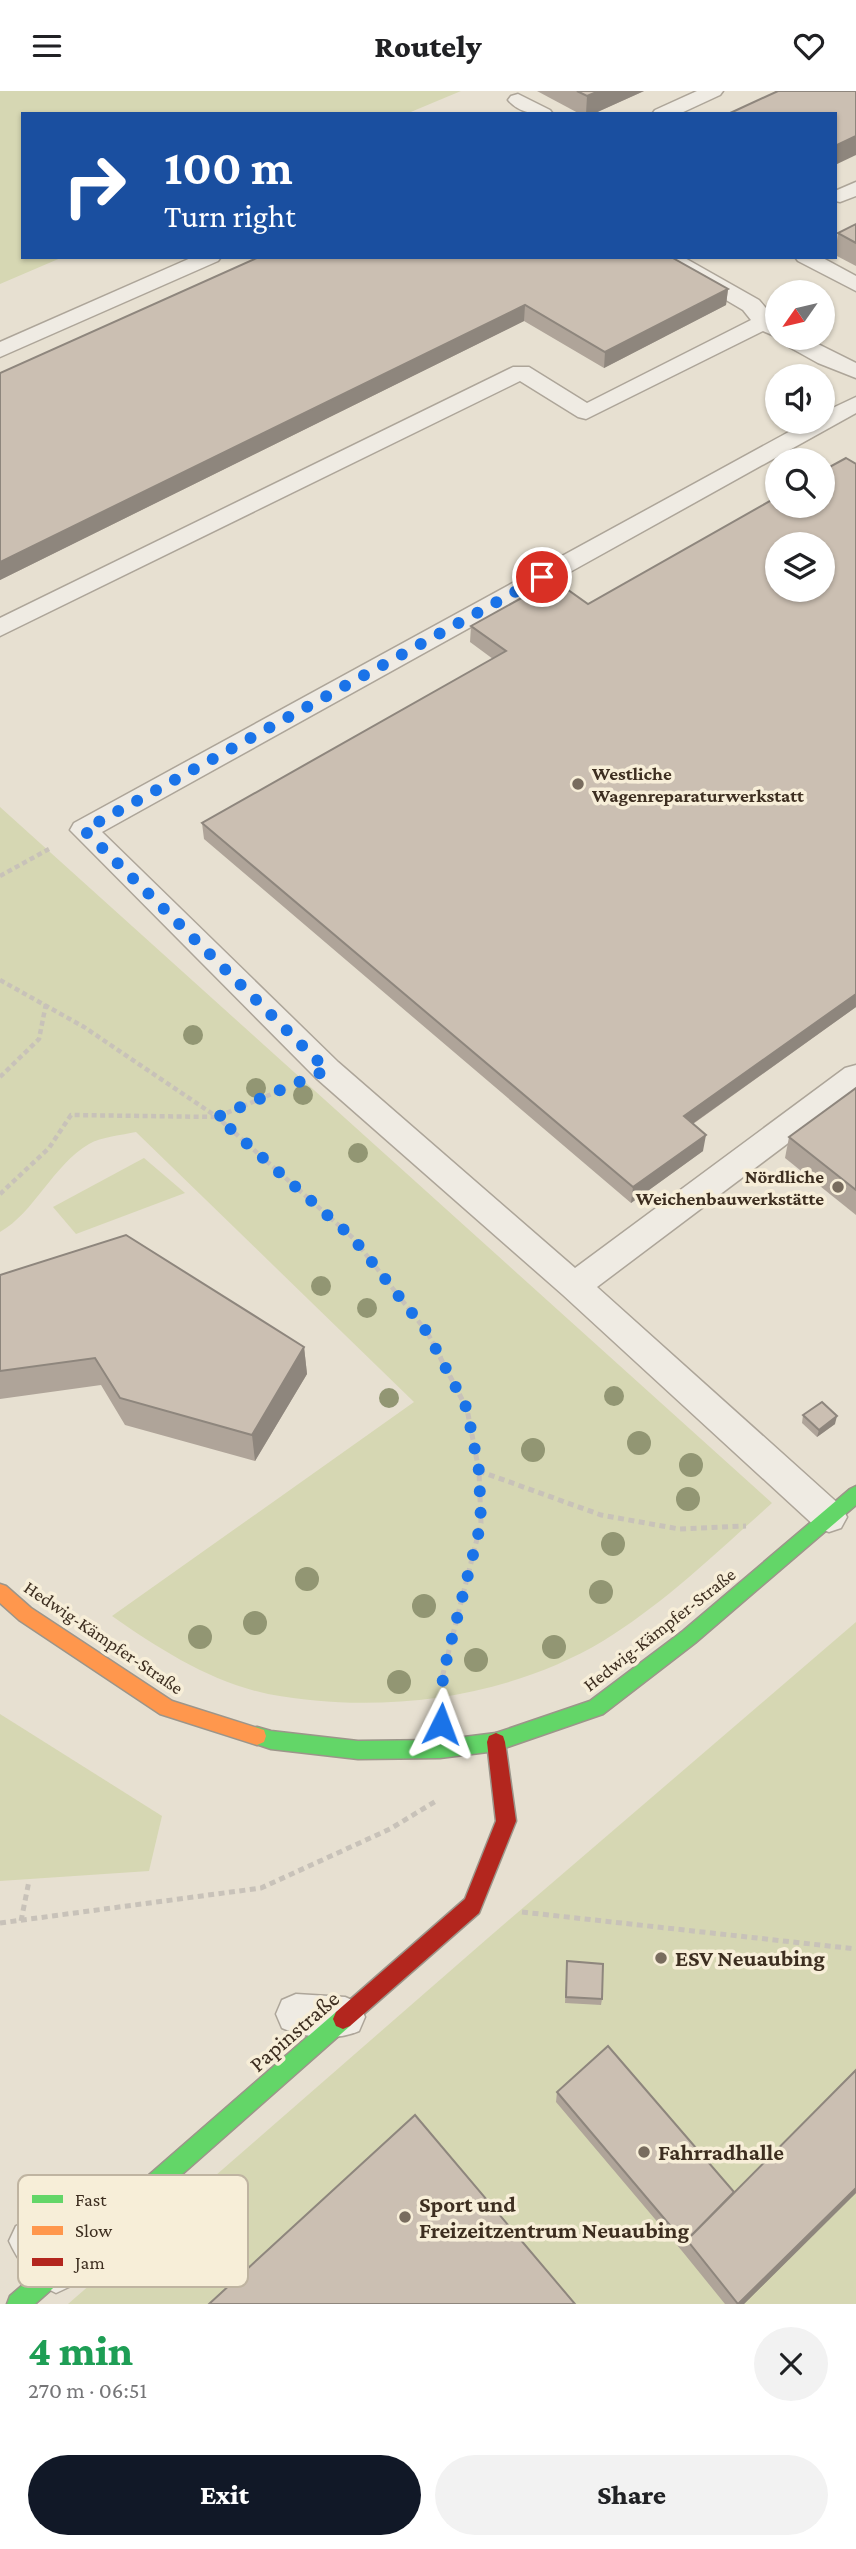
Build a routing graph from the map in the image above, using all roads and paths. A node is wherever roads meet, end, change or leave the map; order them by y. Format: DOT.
graph roads {
  1 [pos="713,91"];
  2 [pos="518,100"];
  3 [pos="539,112"];
  4 [pos="667,112"];
  5 [pos="206,259"];
  6 [pos="670,259"];
  7 [pos="809,259"];
  8 [pos="856,285"];
  9 [pos="765,320"];
  10 [pos="765,328"];
  11 [pos="0,350"];
  12 [pos="812,350"];
  13 [pos="856,371"];
  14 [pos="856,404"];
  15 [pos="0,628"];
  16 [pos="84,830"];
  17 [pos="0,876"];
  18 [pos="0,980"];
  19 [pos="46,1004"];
  20 [pos="327,1070"];
  21 [pos="856,1076"];
  22 [pos="0,1077"];
  23 [pos="217,1117"];
  24 [pos="0,1194"];
  25 [pos="574,1286"];
  26 [pos="479,1471"];
  27 [pos="856,1494"];
  28 [pos="829,1517"];
  29 [pos="749,1525"];
  30 [pos="0,1592"];
  31 [pos="496,1742"];
  32 [pos="440,1749"];
  33 [pos="497,1764"];
  34 [pos="29,1881"];
  35 [pos="472,1906"];
  36 [pos="21,1921"];
  37 [pos="0,1923"];
  38 [pos="856,1949"];
  39 [pos="296,2014"];
  40 [pos="345,2017"];
  41 [pos="146,2175"];
  42 [pos="27,2287"];
  43 [pos="18,2304"];
  1 -- 4 [label="lane"];
  2 -- 3 [label="lane"];
  5 -- 11 [label="lane"];
  6 -- 9 [label="lane"];
  7 -- 8 [label="lane"];
  10 -- 15 [label="lane"];
  12 -- 13 [label="lane"];
  14 -- 16 [label="lane"];
  16 -- 17 [label="path"];
  16 -- 20 [label="lane"];
  18 -- 19 [label="path"];
  19 -- 22 [label="path"];
  19 -- 23 [label="path"];
  20 -- 23 [label="path"];
  20 -- 25 [label="lane"];
  21 -- 25 [label="lane"];
  23 -- 24 [label="path"];
  23 -- 26 [label="path"];
  25 -- 28 [label="lane"];
  26 -- 29 [label="path"];
  26 -- 32 [label="path"];
  27 -- 28 [label="street, Hedwig-Kämpfer-Straße"];
  28 -- 31 [label="street, Hedwig-Kämpfer-Straße"];
  30 -- 32 [label="street, Hedwig-Kämpfer-Straße"];
  31 -- 32 [label="street, Hedwig-Kämpfer-Straße"];
  31 -- 33 [label="street, Papinstraße"];
  33 -- 35 [label="street, Papinstraße"];
  33 -- 36 [label="path"];
  34 -- 36 [label="path"];
  35 -- 38 [label="path"];
  35 -- 40 [label="street, Papinstraße"];
  36 -- 37 [label="path"];
  39 -- 40 [label="lane"];
  40 -- 41 [label="street, Papinstraße"];
  42 -- 43 [label="street, Papinstraße"];
}
